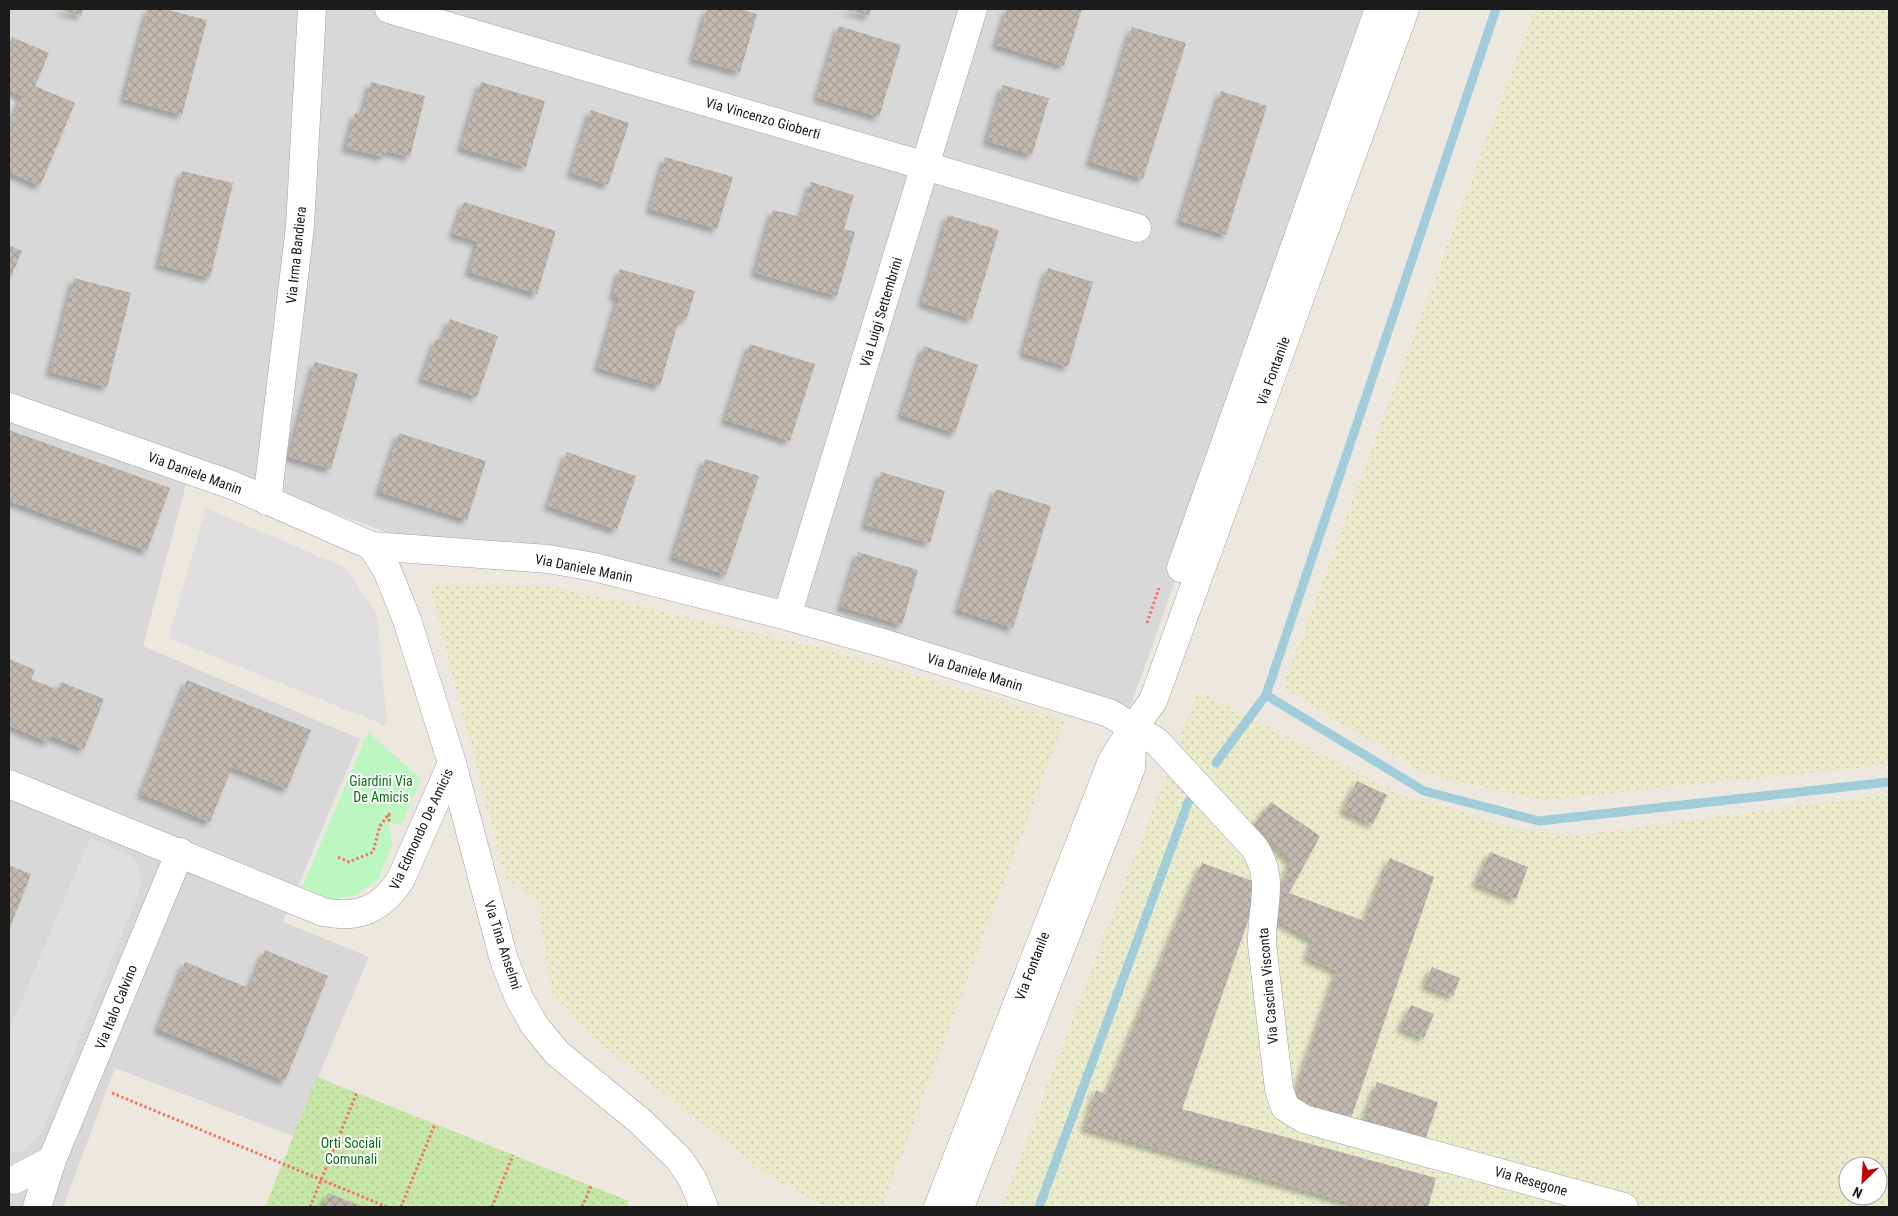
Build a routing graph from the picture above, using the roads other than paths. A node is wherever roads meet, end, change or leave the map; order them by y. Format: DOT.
graph roads {
  1 [pos="312,9"];
  2 [pos="390,9"];
  3 [pos="973,9"];
  4 [pos="1379,9"];
  5 [pos="1405,9"];
  6 [pos="926,166"];
  7 [pos="1137,228"];
  8 [pos="9,407"];
  9 [pos="267,500"];
  10 [pos="372,546"];
  11 [pos="787,616"];
  12 [pos="1133,728"];
  13 [pos="452,764"];
  14 [pos="9,784"];
  15 [pos="180,852"];
  16 [pos="1438,1155"];
  17 [pos="52,1160"];
  18 [pos="11,1180"];
  19 [pos="33,1207"];
  20 [pos="37,1207"];
  21 [pos="704,1207"];
  22 [pos="938,1207"];
  23 [pos="960,1207"];
  24 [pos="1624,1207"];
  1 -- 9 [label="street, Via Irma Bandiera"];
  2 -- 6 [label="street, Via Vincenzo Gioberti"];
  3 -- 6 [label="street, Via Luigi Settembrini"];
  4 -- 12 [label="street, Via Fontanile"];
  5 -- 12 [label="street, Via Fontanile"];
  6 -- 7 [label="street, Via Vincenzo Gioberti"];
  6 -- 11 [label="street, Via Luigi Settembrini"];
  8 -- 9 [label="street, Via Daniele Manin"];
  9 -- 10 [label="street, Via Daniele Manin"];
  10 -- 11 [label="street, Via Daniele Manin"];
  10 -- 13 [label="street, Via Edmondo De Amicis"];
  11 -- 12 [label="street, Via Daniele Manin"];
  12 -- 16 [label="street, Via Cascina Visconta"];
  12 -- 22 [label="street, Via Fontanile"];
  12 -- 23 [label="street, Via Fontanile"];
  13 -- 15 [label="street, Via Edmondo De Amicis"];
  13 -- 21 [label="street, Via Tina Anselmi"];
  14 -- 15 [label="street, Via Edmondo De Amicis"];
  15 -- 17 [label="street, Via Italo Calvino"];
  16 -- 24 [label="street, Via Resegone"];
  17 -- 18 [label="street"];
  17 -- 20 [label="street, Via Italo Calvino"];
  18 -- 19 [label="street"];
}
